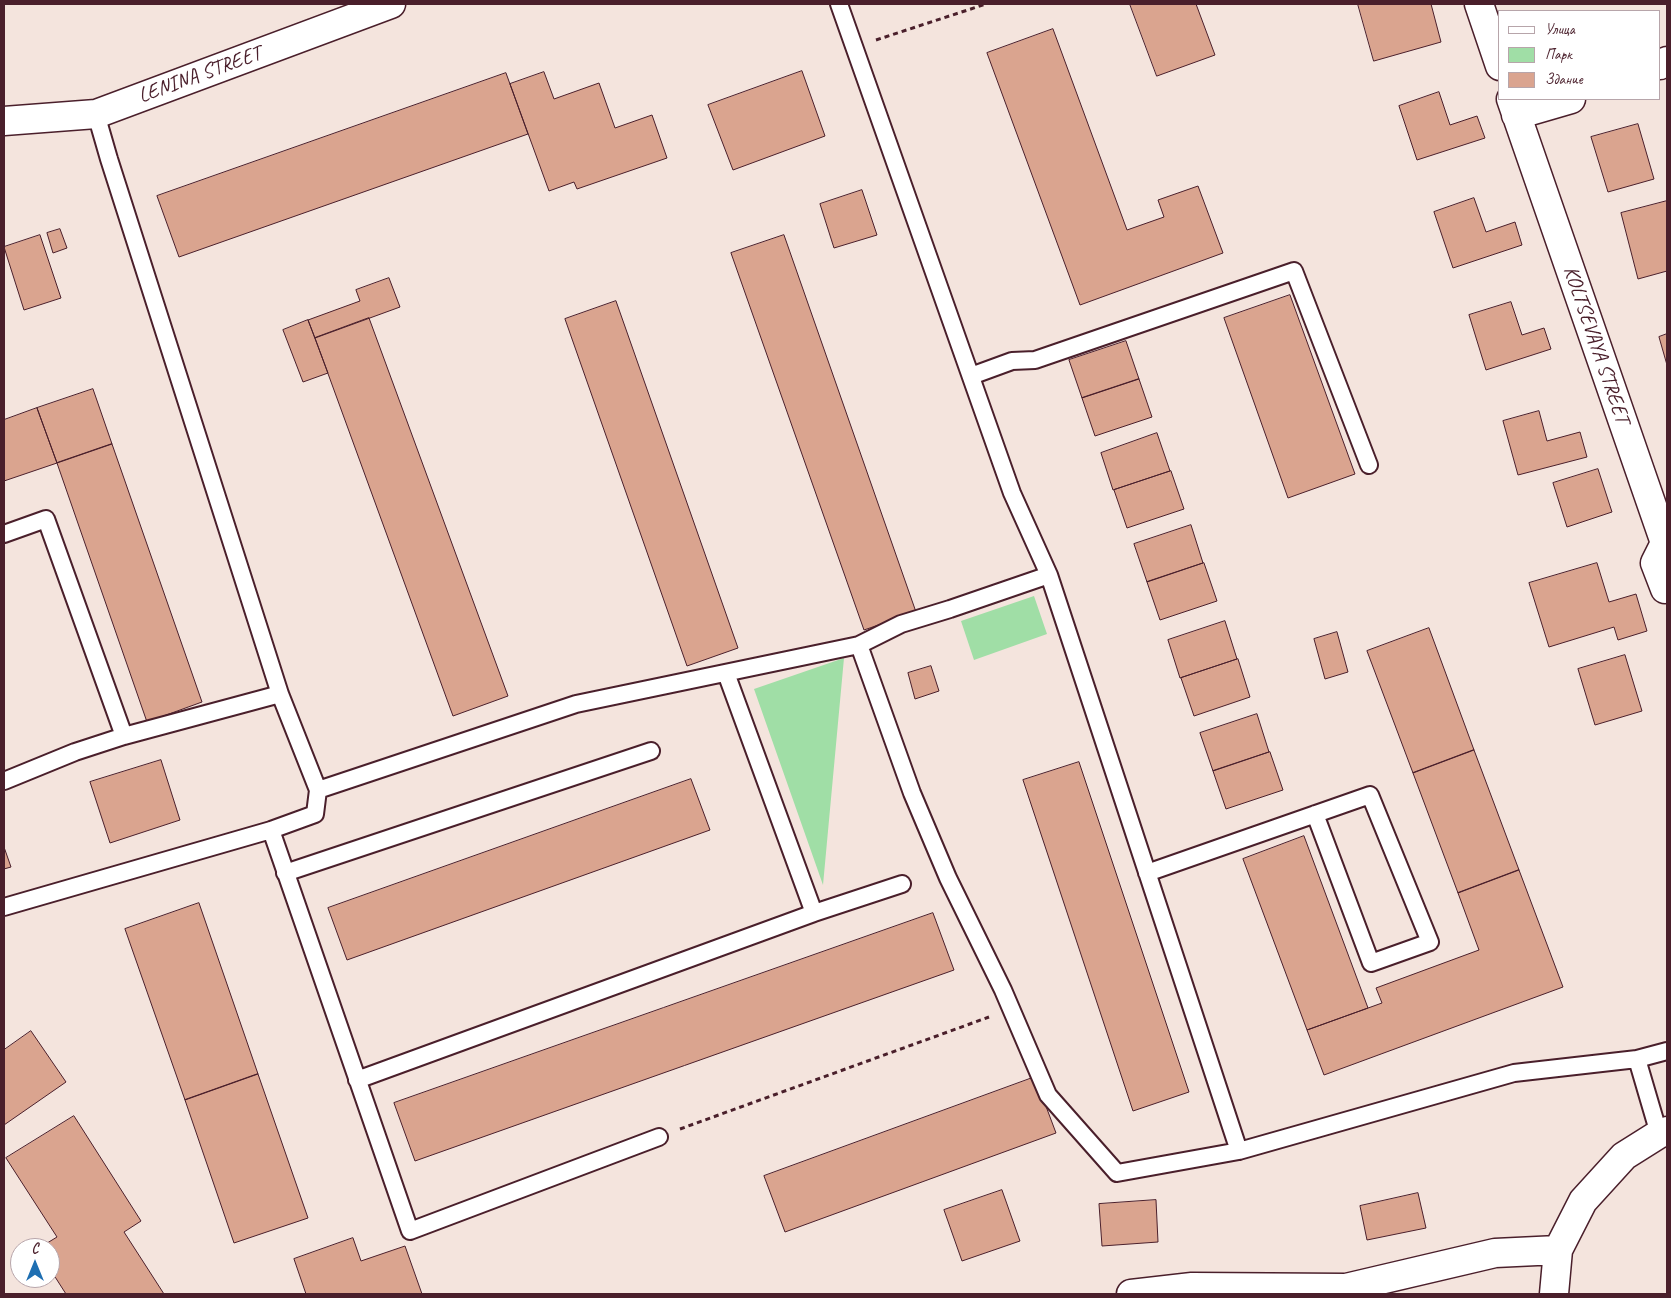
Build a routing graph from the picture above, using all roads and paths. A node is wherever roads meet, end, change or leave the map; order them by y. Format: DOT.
graph roads {
  1 [pos="391,4"];
  2 [pos="839,4"];
  3 [pos="986,4"];
  4 [pos="1479,4"];
  5 [pos="854,47"];
  6 [pos="1498,60"];
  7 [pos="1564,100"];
  8 [pos="1513,107"];
  9 [pos="96,114"];
  10 [pos="4,121"];
  11 [pos="971,376"];
  12 [pos="1369,465"];
  13 [pos="4,534"];
  14 [pos="1050,575"];
  15 [pos="1665,589"];
  16 [pos="859,645"];
  17 [pos="726,673"];
  18 [pos="280,694"];
  19 [pos="124,736"];
  20 [pos="651,751"];
  21 [pos="4,781"];
  22 [pos="318,790"];
  23 [pos="1315,814"];
  24 [pos="271,830"];
  25 [pos="285,873"];
  26 [pos="1148,873"];
  27 [pos="902,884"];
  28 [pos="4,907"];
  29 [pos="814,913"];
  30 [pos="1012,1009"];
  31 [pos="1667,1051"];
  32 [pos="1637,1059"];
  33 [pos="357,1080"];
  34 [pos="1663,1133"];
  35 [pos="659,1137"];
  36 [pos="1239,1151"];
  37 [pos="1558,1250"];
  38 [pos="1346,1291"];
  39 [pos="1132,1294"];
  40 [pos="1554,1294"];
  1 -- 9 [label="street, LENINA STREET"];
  2 -- 5 [label="lane"];
  3 -- 5 [label="path"];
  4 -- 6 [label="street"];
  5 -- 11 [label="lane"];
  7 -- 8 [label="street"];
  8 -- 15 [label="street, KOLTSEVAYA STREET"];
  9 -- 10 [label="street, LENINA STREET"];
  9 -- 18 [label="lane"];
  11 -- 12 [label="lane"];
  11 -- 14 [label="lane"];
  13 -- 19 [label="lane"];
  14 -- 16 [label="lane"];
  14 -- 26 [label="lane"];
  16 -- 17 [label="lane"];
  16 -- 30 [label="lane"];
  17 -- 22 [label="lane"];
  17 -- 29 [label="lane"];
  18 -- 19 [label="lane"];
  18 -- 22 [label="lane"];
  19 -- 21 [label="lane"];
  20 -- 25 [label="lane"];
  22 -- 24 [label="lane"];
  23 -- 23 [label="lane"];
  23 -- 26 [label="lane"];
  24 -- 25 [label="lane"];
  24 -- 28 [label="lane"];
  25 -- 33 [label="lane"];
  26 -- 36 [label="lane"];
  27 -- 29 [label="lane"];
  29 -- 33 [label="lane"];
  30 -- 35 [label="path"];
  30 -- 36 [label="lane"];
  31 -- 32 [label="lane"];
  32 -- 34 [label="lane"];
  32 -- 36 [label="lane"];
  33 -- 35 [label="lane"];
  34 -- 37 [label="street"];
  37 -- 38 [label="street"];
  37 -- 40 [label="street"];
  38 -- 39 [label="street"];
}
